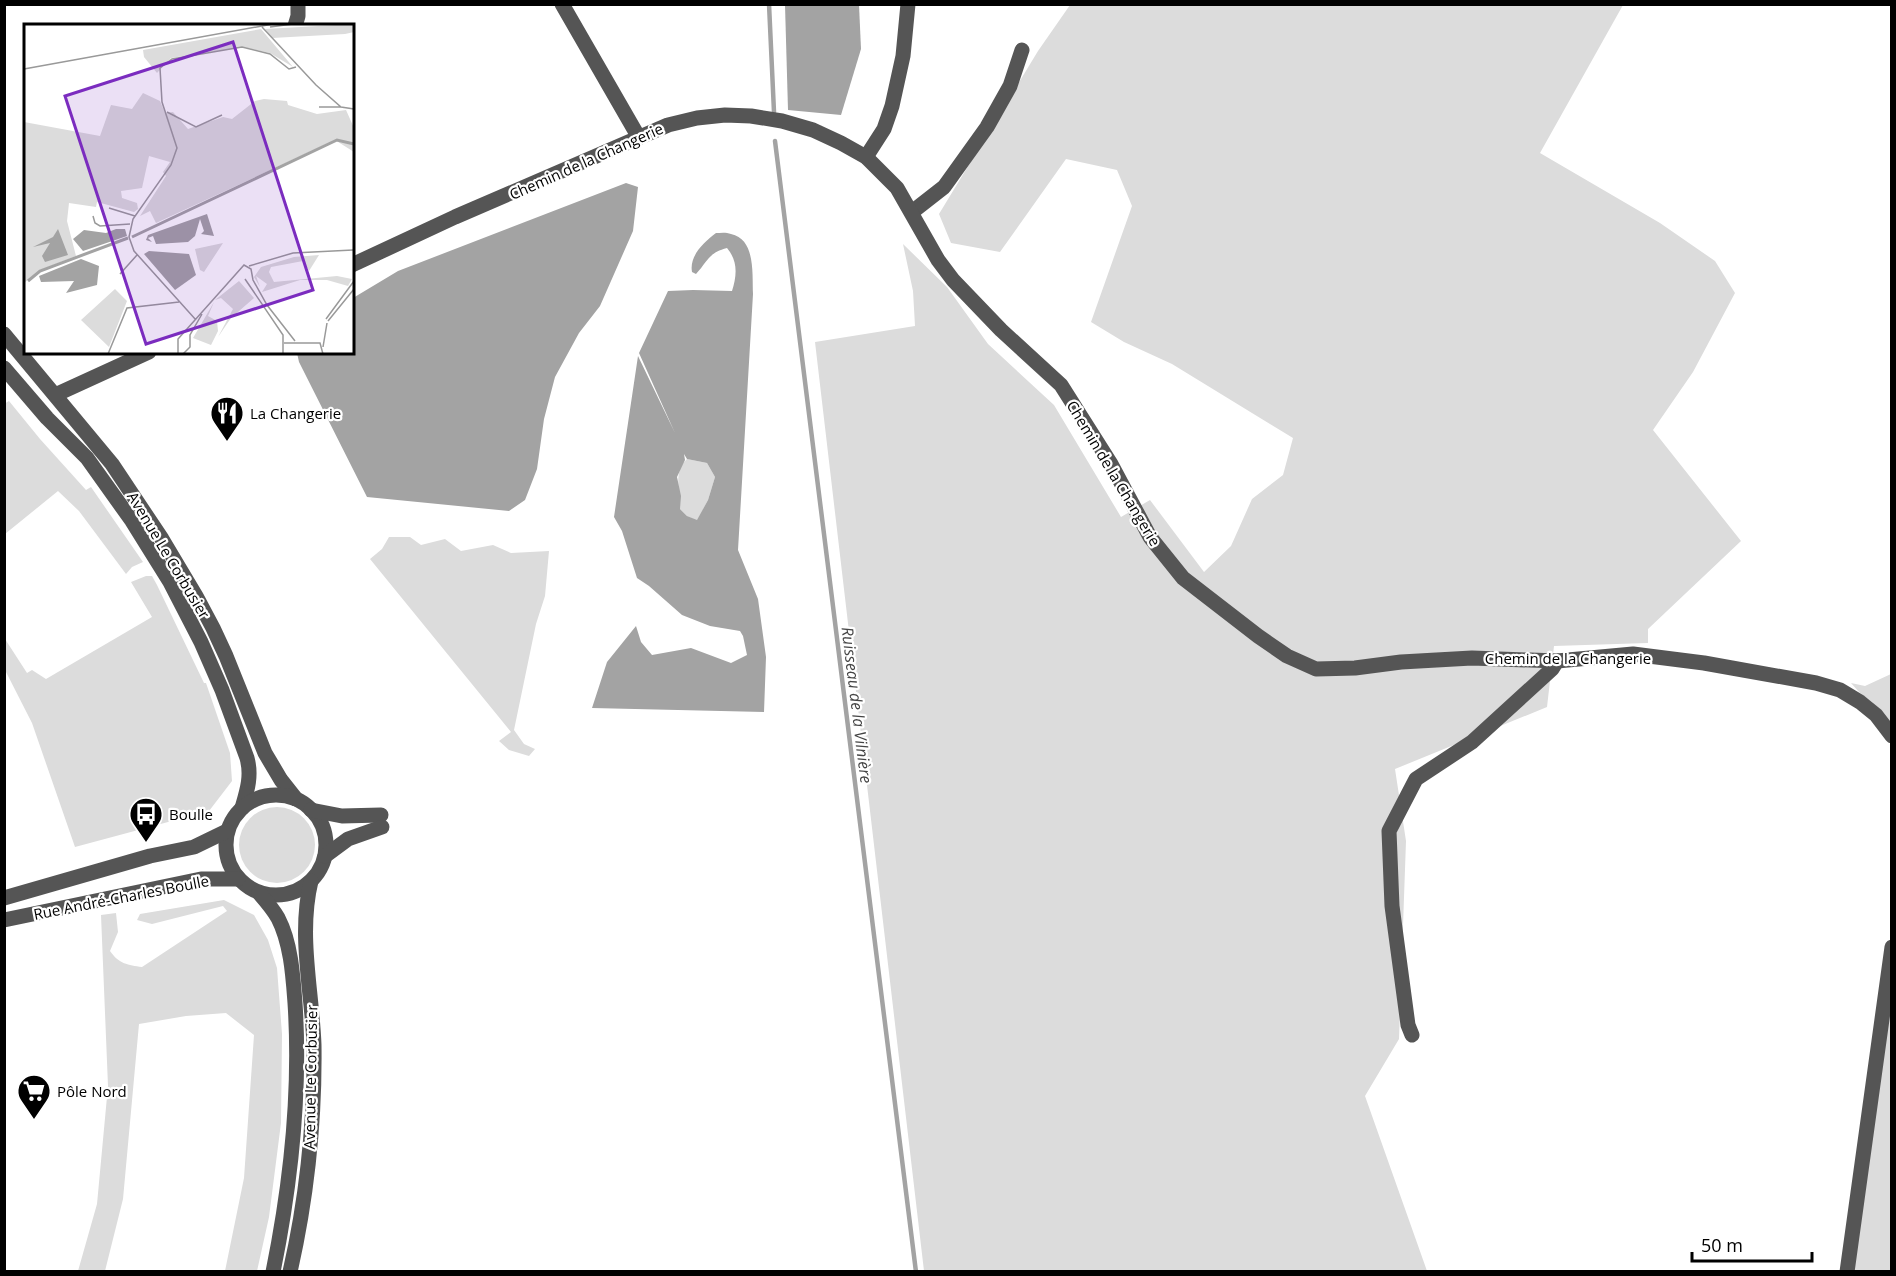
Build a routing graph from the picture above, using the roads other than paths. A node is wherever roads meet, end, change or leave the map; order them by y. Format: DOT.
graph roads {
  1 [pos="298,4"];
  2 [pos="562,4"];
  3 [pos="908,4"];
  4 [pos="296,24"];
  5 [pos="1022,50"];
  6 [pos="638,136"];
  7 [pos="866,157"];
  8 [pos="912,212"];
  9 [pos="354,264"];
  10 [pos="4,334"];
  11 [pos="145,354"];
  12 [pos="4,368"];
  13 [pos="55,395"];
  14 [pos="1557,661"];
  15 [pos="1892,736"];
  16 [pos="296,799"];
  17 [pos="242,808"];
  18 [pos="311,810"];
  19 [pos="227,831"];
  20 [pos="325,856"];
  21 [pos="238,879"];
  22 [pos="311,881"];
  23 [pos="259,893"];
  24 [pos="4,898"];
  25 [pos="4,920"];
  26 [pos="1892,947"];
  27 [pos="1412,1035"];
  28 [pos="273,1272"];
  29 [pos="290,1272"];
  30 [pos="1847,1272"];
  1 -- 4 [label="street"];
  2 -- 6 [label="street"];
  3 -- 7 [label="street"];
  5 -- 8 [label="street"];
  6 -- 7 [label="street, Chemin de la Changerie"];
  6 -- 9 [label="street, Chemin de la Changerie"];
  7 -- 8 [label="street, Chemin de la Changerie"];
  8 -- 14 [label="street, Chemin de la Changerie"];
  10 -- 13 [label="street, Avenue Le Corbusier"];
  11 -- 13 [label="street"];
  12 -- 17 [label="street, Avenue Le Corbusier"];
  13 -- 16 [label="street, Avenue Le Corbusier"];
  14 -- 15 [label="street, Chemin de la Changerie"];
  14 -- 27 [label="street"];
  16 -- 17 [label="street"];
  16 -- 18 [label="street"];
  17 -- 19 [label="street"];
  18 -- 20 [label="street"];
  18 -- 20 [label="street"];
  19 -- 21 [label="street"];
  19 -- 24 [label="street, Rue André-Charles Boulle"];
  20 -- 22 [label="street"];
  21 -- 23 [label="street"];
  21 -- 25 [label="street, Rue André-Charles Boulle"];
  22 -- 23 [label="street"];
  22 -- 29 [label="street, Avenue Le Corbusier"];
  23 -- 28 [label="street, Avenue Le Corbusier"];
  26 -- 30 [label="street"];
}
